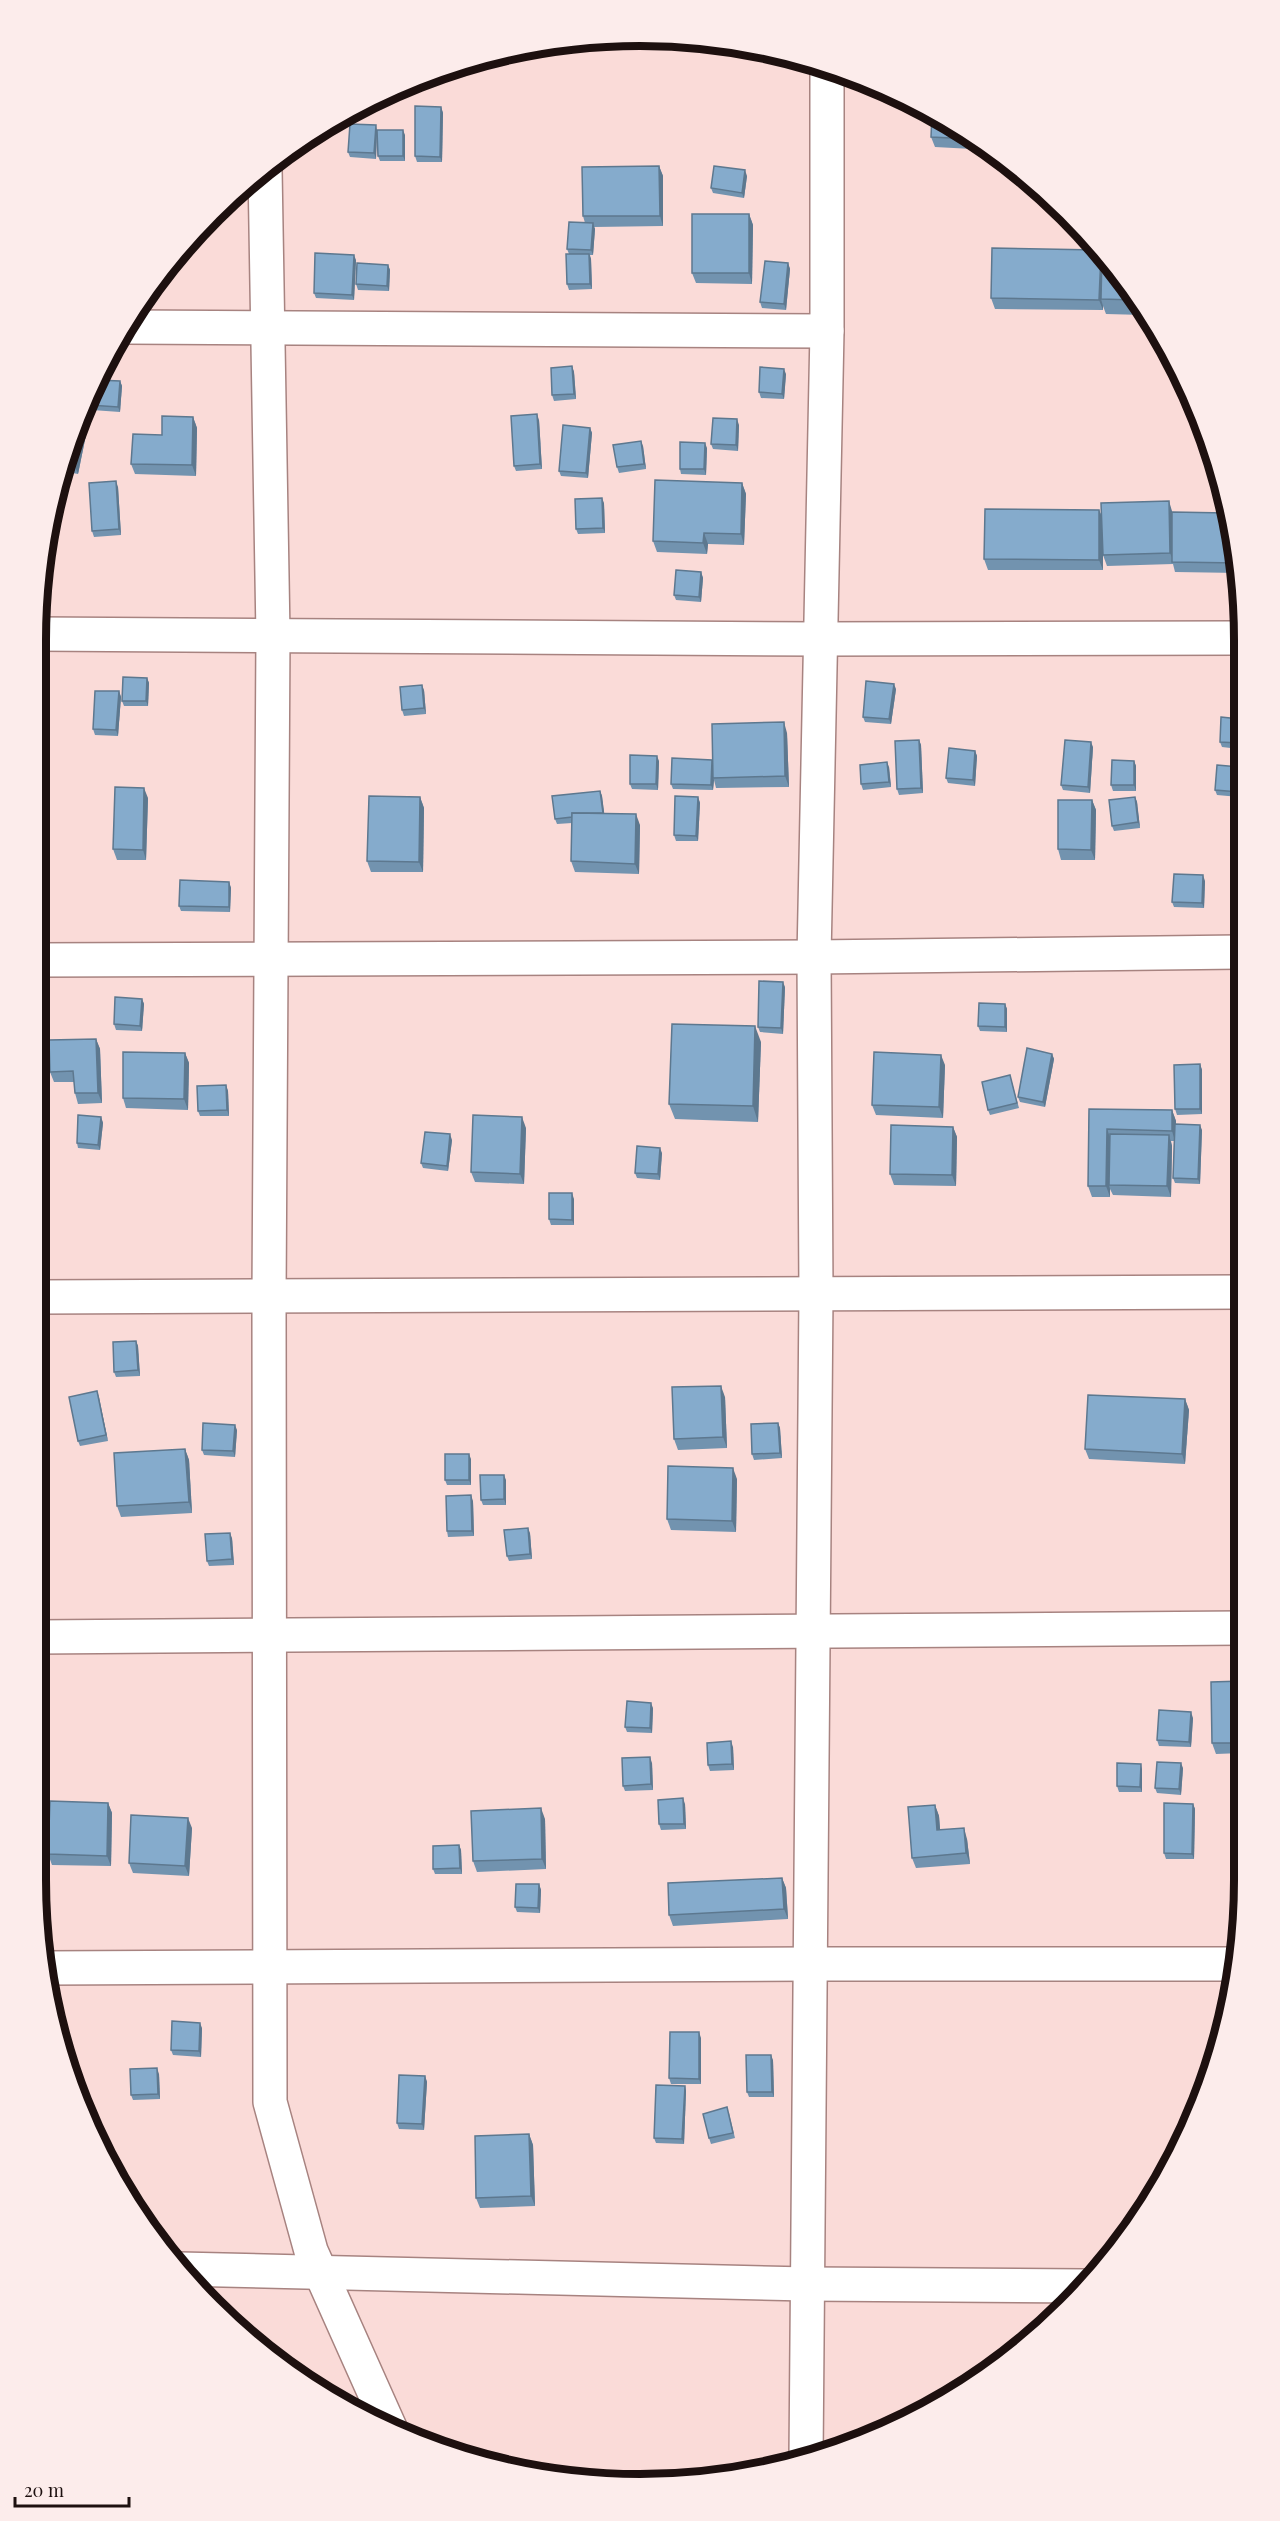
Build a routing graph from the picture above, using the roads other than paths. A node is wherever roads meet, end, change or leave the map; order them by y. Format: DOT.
graph roads {
  1 [pos="827,77"];
  2 [pos="265,181"];
  3 [pos="136,327"];
  4 [pos="267,327"];
  5 [pos="827,331"];
  6 [pos="46,634"];
  7 [pos="273,635"];
  8 [pos="1234,638"];
  9 [pos="820,639"];
  10 [pos="1234,952"];
  11 [pos="814,957"];
  12 [pos="272,959"];
  13 [pos="46,960"];
  14 [pos="1234,1292"];
  15 [pos="816,1294"];
  16 [pos="269,1297"];
  17 [pos="46,1298"];
  18 [pos="1234,1628"];
  19 [pos="812,1630"];
  20 [pos="269,1635"];
  21 [pos="46,1637"];
  22 [pos="810,1964"];
  23 [pos="1227,1964"];
  24 [pos="270,1966"];
  25 [pos="54,1968"];
  26 [pos="192,2269"];
  27 [pos="321,2273"];
  28 [pos="807,2284"];
  29 [pos="1074,2286"];
  30 [pos="385,2416"];
  31 [pos="806,2450"];
  1 -- 5 [label="street"];
  2 -- 4 [label="street"];
  3 -- 4 [label="street"];
  4 -- 5 [label="street"];
  4 -- 7 [label="street"];
  5 -- 9 [label="street"];
  6 -- 7 [label="street"];
  7 -- 9 [label="street"];
  7 -- 12 [label="street"];
  8 -- 9 [label="street"];
  9 -- 11 [label="street"];
  10 -- 11 [label="street"];
  11 -- 12 [label="street"];
  11 -- 15 [label="street"];
  12 -- 13 [label="street"];
  12 -- 16 [label="street"];
  14 -- 15 [label="street"];
  15 -- 16 [label="street"];
  15 -- 19 [label="street"];
  16 -- 17 [label="street"];
  16 -- 20 [label="street"];
  18 -- 19 [label="street"];
  19 -- 20 [label="street"];
  19 -- 22 [label="street"];
  20 -- 21 [label="street"];
  20 -- 24 [label="street"];
  22 -- 23 [label="street"];
  22 -- 24 [label="street"];
  22 -- 28 [label="street"];
  24 -- 25 [label="street"];
  24 -- 27 [label="street"];
  26 -- 27 [label="street"];
  27 -- 28 [label="street"];
  27 -- 30 [label="street"];
  28 -- 29 [label="street"];
  28 -- 31 [label="street"];
}
